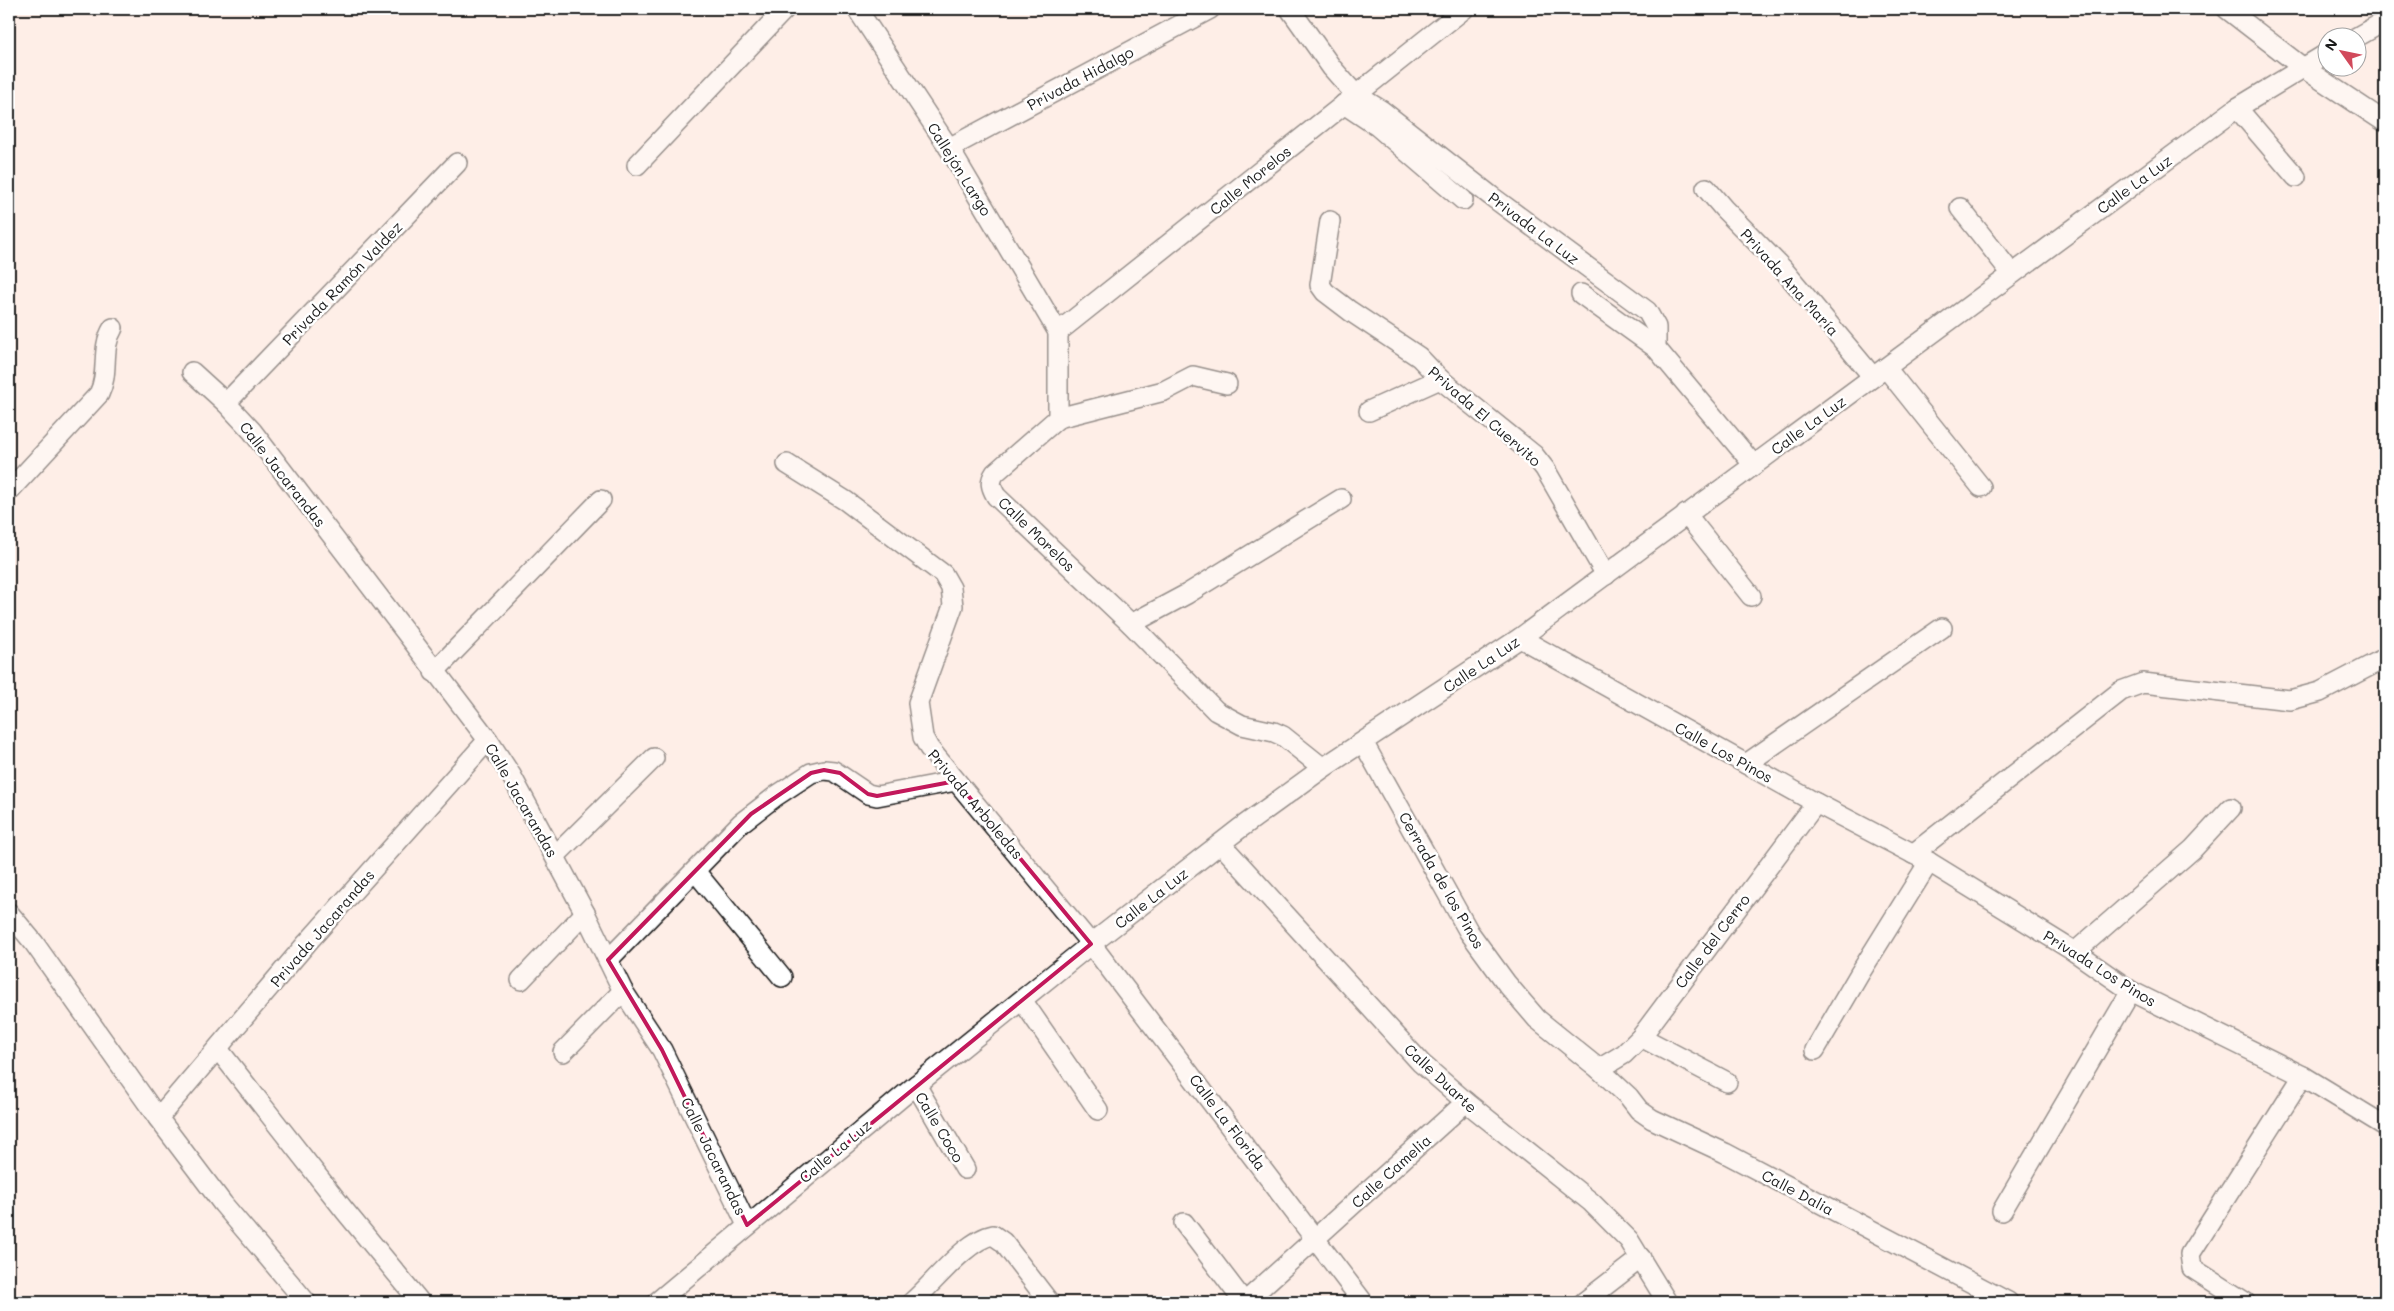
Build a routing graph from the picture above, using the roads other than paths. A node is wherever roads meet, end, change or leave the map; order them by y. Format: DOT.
graph roads {
  1 [pos="784,9"];
  2 [pos="857,9"];
  3 [pos="1210,9"];
  4 [pos="1290,9"];
  5 [pos="1464,9"];
  6 [pos="2228,9"];
  7 [pos="2385,21"];
  8 [pos="2366,32"];
  9 [pos="2316,59"];
  10 [pos="2302,67"];
  11 [pos="1350,99"];
  12 [pos="2237,108"];
  13 [pos="2385,122"];
  14 [pos="949,148"];
  15 [pos="457,163"];
  16 [pos="637,165"];
  17 [pos="2296,177"];
  18 [pos="1706,188"];
  19 [pos="1463,200"];
  20 [pos="1960,208"];
  21 [pos="1330,221"];
  22 [pos="2012,274"];
  23 [pos="1581,294"];
  24 [pos="113,328"];
  25 [pos="1058,332"];
  26 [pos="1656,348"];
  27 [pos="192,372"];
  28 [pos="1880,372"];
  29 [pos="1440,379"];
  30 [pos="1227,384"];
  31 [pos="226,403"];
  32 [pos="1369,411"];
  33 [pos="1058,418"];
  34 [pos="787,464"];
  35 [pos="1753,464"];
  36 [pos="1981,487"];
  37 [pos="9,491"];
  38 [pos="1341,499"];
  39 [pos="601,500"];
  40 [pos="1686,514"];
  41 [pos="1606,575"];
  42 [pos="1751,596"];
  43 [pos="1131,624"];
  44 [pos="1942,628"];
  45 [pos="1520,638"];
  46 [pos="2385,658"];
  47 [pos="434,672"];
  48 [pos="488,740"];
  49 [pos="1363,742"];
  50 [pos="654,758"];
  51 [pos="1746,764"];
  52 [pos="1323,768"];
  53 [pos="956,781"];
  54 [pos="1816,803"];
  55 [pos="2232,808"];
  56 [pos="1221,844"];
  57 [pos="1913,854"];
  58 [pos="555,856"];
  59 [pos="1929,862"];
  60 [pos="695,871"];
  61 [pos="9,912"];
  62 [pos="585,913"];
  63 [pos="1091,944"];
  64 [pos="2075,952"];
  65 [pos="608,960"];
  66 [pos="782,977"];
  67 [pos="521,980"];
  68 [pos="623,990"];
  69 [pos="2131,991"];
  70 [pos="1022,1000"];
  71 [pos="1641,1037"];
  72 [pos="218,1049"];
  73 [pos="1815,1050"];
  74 [pos="563,1052"];
  75 [pos="1599,1069"];
  76 [pos="2303,1076"];
  77 [pos="1727,1082"];
  78 [pos="916,1085"];
  79 [pos="1466,1102"];
  80 [pos="1098,1110"];
  81 [pos="158,1118"];
  82 [pos="2385,1126"];
  83 [pos="965,1168"];
  84 [pos="2002,1211"];
  85 [pos="1184,1223"];
  86 [pos="747,1225"];
  87 [pos="1316,1239"];
  88 [pos="1641,1258"];
  89 [pos="306,1302"];
  90 [pos="420,1302"];
  91 [pos="657,1302"];
  92 [pos="912,1302"];
  93 [pos="1049,1302"];
  94 [pos="1245,1302"];
  95 [pos="1362,1302"];
  96 [pos="1584,1302"];
  97 [pos="1667,1302"];
  98 [pos="2008,1302"];
  99 [pos="2245,1302"];
  1 -- 16 [label="street"];
  2 -- 14 [label="street, Callejón Largo"];
  3 -- 14 [label="street, Privada Hidalgo"];
  4 -- 11 [label="street, Privada La Luz"];
  5 -- 11 [label="street, Calle Morelos"];
  6 -- 10 [label="street"];
  7 -- 8 [label="street"];
  9 -- 10 [label="street, Calle La Luz"];
  10 -- 12 [label="street, Calle La Luz"];
  10 -- 13 [label="street"];
  11 -- 19 [label="street"];
  11 -- 25 [label="street, Calle Morelos"];
  11 -- 26 [label="street, Privada La Luz"];
  12 -- 17 [label="street"];
  12 -- 22 [label="street, Calle La Luz"];
  14 -- 25 [label="street, Callejón Largo"];
  15 -- 31 [label="street, Privada Ramón Valdez"];
  18 -- 28 [label="street, Privada Ana María"];
  20 -- 22 [label="street"];
  21 -- 29 [label="street, Privada El Cuervito"];
  22 -- 28 [label="street, Calle La Luz"];
  23 -- 26 [label="street"];
  24 -- 37 [label="street"];
  25 -- 33 [label="street"];
  26 -- 35 [label="street"];
  27 -- 31 [label="street, Calle Jacarandas"];
  28 -- 35 [label="street, Calle La Luz"];
  28 -- 36 [label="street, Privada Ana María"];
  29 -- 32 [label="street"];
  29 -- 41 [label="street, Privada El Cuervito"];
  30 -- 33 [label="street"];
  31 -- 47 [label="street, Calle Jacarandas"];
  33 -- 43 [label="street, Calle Morelos"];
  34 -- 53 [label="street, Privada Arboledas"];
  35 -- 40 [label="street, Calle La Luz"];
  38 -- 43 [label="street"];
  39 -- 47 [label="street"];
  40 -- 41 [label="street, Calle La Luz"];
  40 -- 42 [label="street"];
  41 -- 45 [label="street, Calle La Luz"];
  43 -- 52 [label="street, Calle Morelos"];
  44 -- 51 [label="street"];
  45 -- 49 [label="street, Calle La Luz"];
  45 -- 51 [label="street, Calle Los Pinos"];
  46 -- 57 [label="street"];
  47 -- 48 [label="street, Calle Jacarandas"];
  48 -- 58 [label="street, Calle Jacarandas"];
  48 -- 72 [label="street, Privada Jacarandas"];
  49 -- 52 [label="street, Calle La Luz"];
  49 -- 75 [label="street, Cerrada de los Pinos"];
  50 -- 58 [label="street"];
  51 -- 54 [label="street, Calle Los Pinos"];
  52 -- 56 [label="street, Calle La Luz"];
  53 -- 60 [label="street"];
  53 -- 63 [label="street, Privada Arboledas"];
  54 -- 57 [label="street, Calle Los Pinos"];
  54 -- 71 [label="street, Calle del Cerro"];
  55 -- 64 [label="street"];
  56 -- 63 [label="street, Calle La Luz"];
  56 -- 79 [label="street, Calle Duarte"];
  57 -- 59 [label="street, Calle Los Pinos"];
  58 -- 62 [label="street, Calle Jacarandas"];
  59 -- 64 [label="street, Privada Los Pinos"];
  59 -- 73 [label="street"];
  60 -- 65 [label="street"];
  60 -- 66 [label="street"];
  61 -- 81 [label="street"];
  62 -- 65 [label="street, Calle Jacarandas"];
  62 -- 67 [label="street"];
  63 -- 70 [label="street, Calle La Luz"];
  63 -- 87 [label="street, Calle La Florida"];
  64 -- 69 [label="street, Privada Los Pinos"];
  65 -- 68 [label="street, Calle Jacarandas"];
  68 -- 74 [label="street"];
  68 -- 86 [label="street, Calle Jacarandas"];
  69 -- 76 [label="street, Privada Los Pinos"];
  69 -- 84 [label="street"];
  70 -- 78 [label="street, Calle La Luz"];
  70 -- 80 [label="street"];
  71 -- 75 [label="street, Calle del Cerro"];
  71 -- 77 [label="street"];
  72 -- 81 [label="street, Privada Jacarandas"];
  72 -- 90 [label="street"];
  75 -- 98 [label="street, Calle Dalia"];
  76 -- 82 [label="street, Privada Los Pinos"];
  76 -- 99 [label="street"];
  78 -- 83 [label="street, Calle Coco"];
  78 -- 86 [label="street, Calle La Luz"];
  79 -- 87 [label="street, Calle Camelia"];
  79 -- 88 [label="street, Calle Duarte"];
  81 -- 89 [label="street"];
  85 -- 94 [label="street"];
  86 -- 91 [label="street, Calle La Luz"];
  87 -- 94 [label="street, Calle Camelia"];
  87 -- 95 [label="street, Calle La Florida"];
  88 -- 96 [label="street"];
  88 -- 97 [label="street, Calle Duarte"];
  92 -- 93 [label="street"];
}
